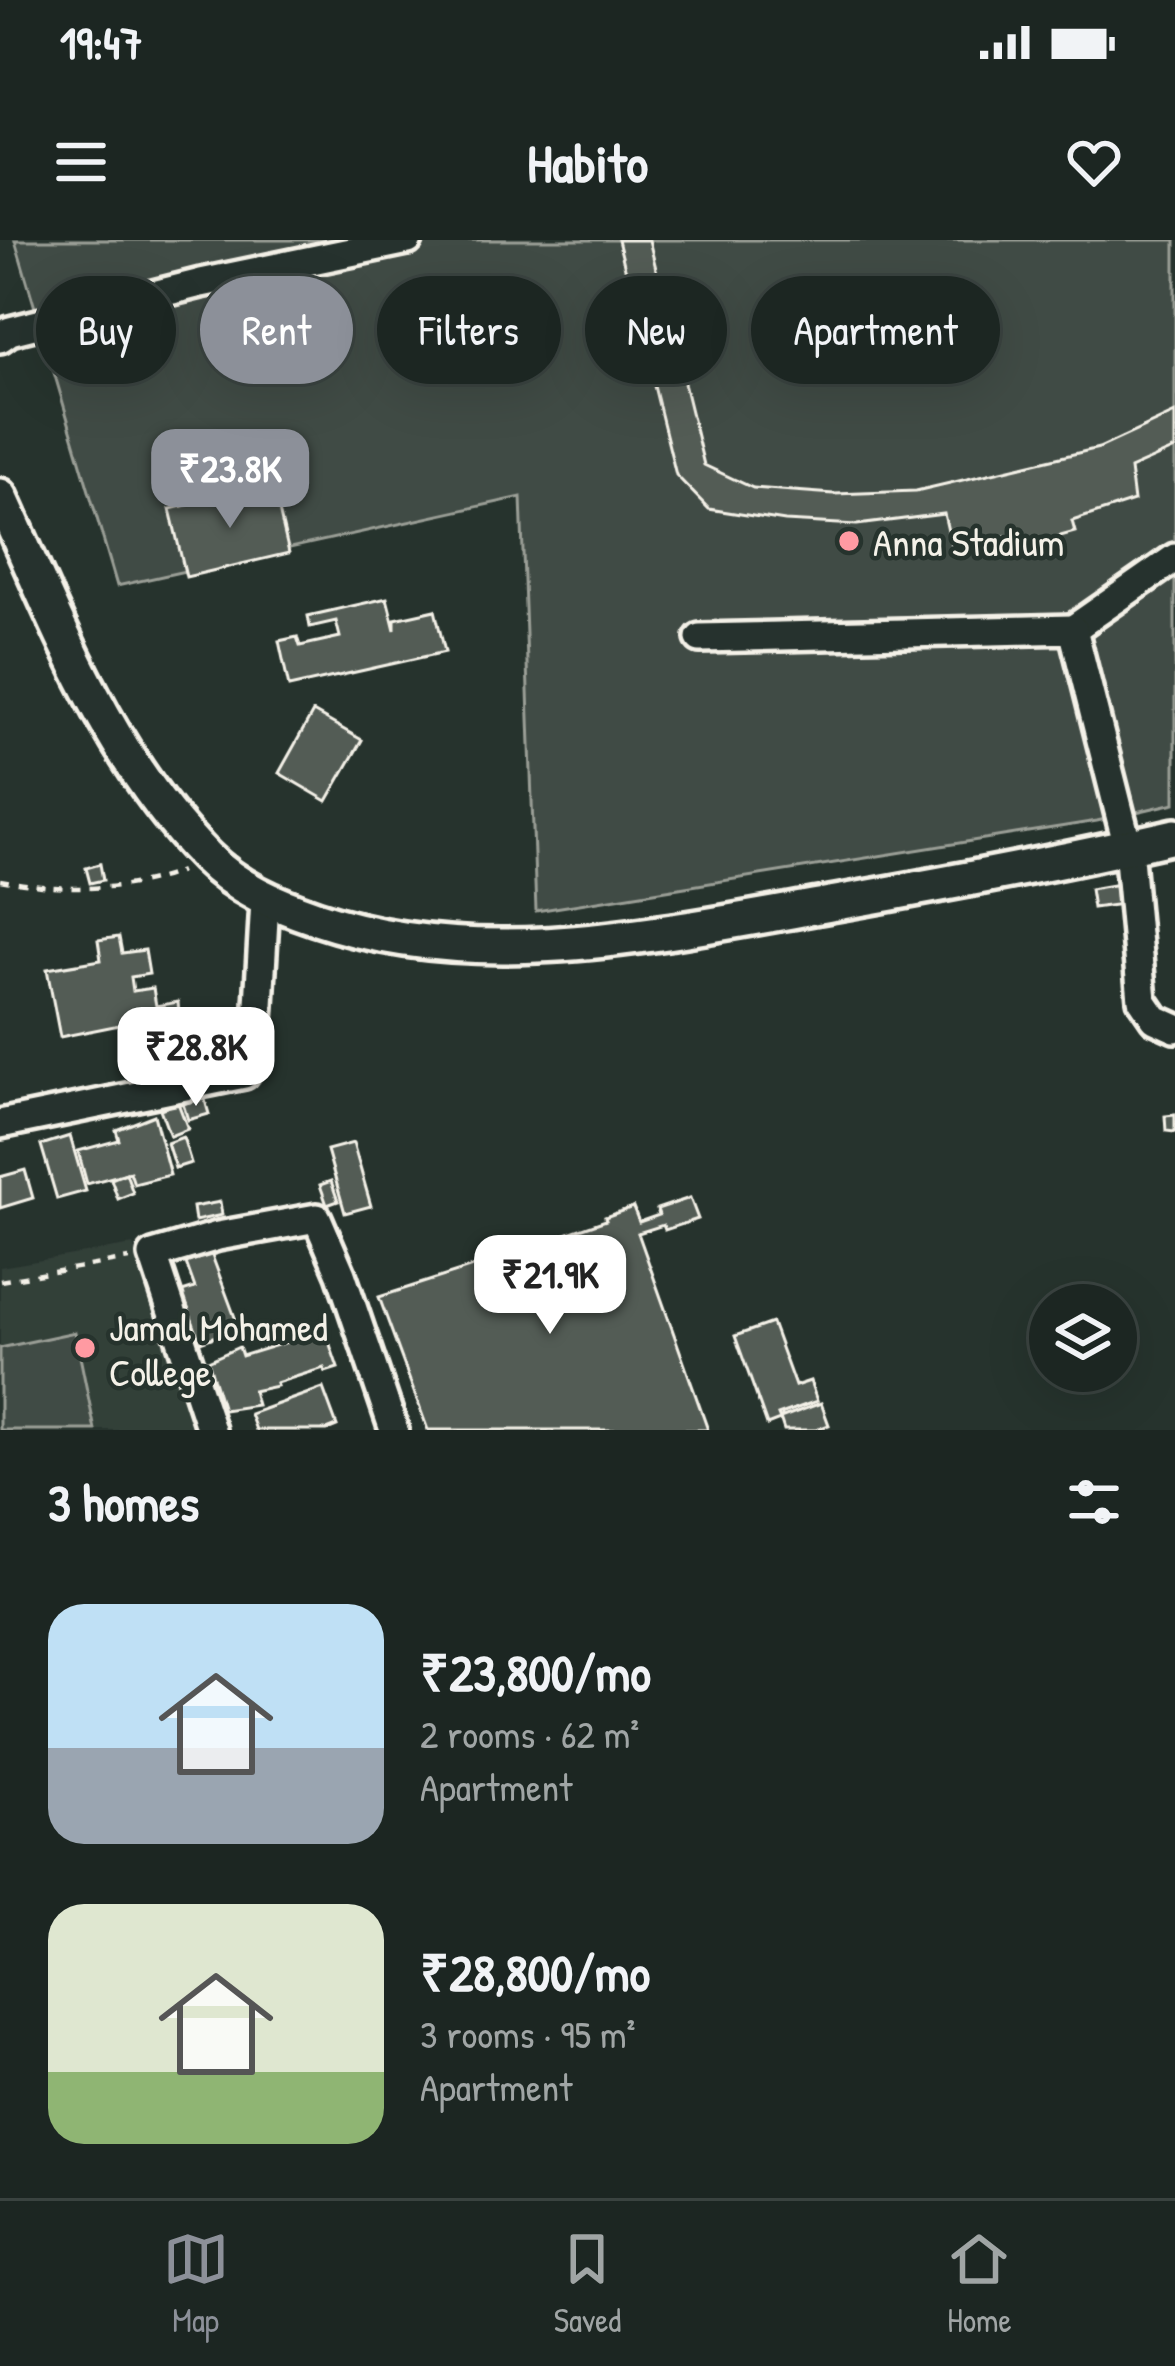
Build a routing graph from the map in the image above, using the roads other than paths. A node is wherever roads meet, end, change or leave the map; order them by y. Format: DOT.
graph roads {
  1 [pos="408,240"];
  2 [pos="4,332"];
  3 [pos="0,496"];
  4 [pos="1175,558"];
  5 [pos="1073,629"];
  6 [pos="700,638"];
  7 [pos="1175,836"];
  8 [pos="1128,847"];
  9 [pos="265,901"];
  10 [pos="1175,1028"];
  11 [pos="0,1124"];
  12 [pos="212,1430"];
  13 [pos="394,1430"];
  1 -- 2 [label="street"];
  3 -- 9 [label="main road"];
  4 -- 5 [label="street"];
  5 -- 6 [label="street"];
  5 -- 8 [label="street"];
  7 -- 8 [label="main road"];
  8 -- 9 [label="main road"];
  8 -- 10 [label="street"];
  9 -- 11 [label="street"];
  12 -- 13 [label="street"];
}
